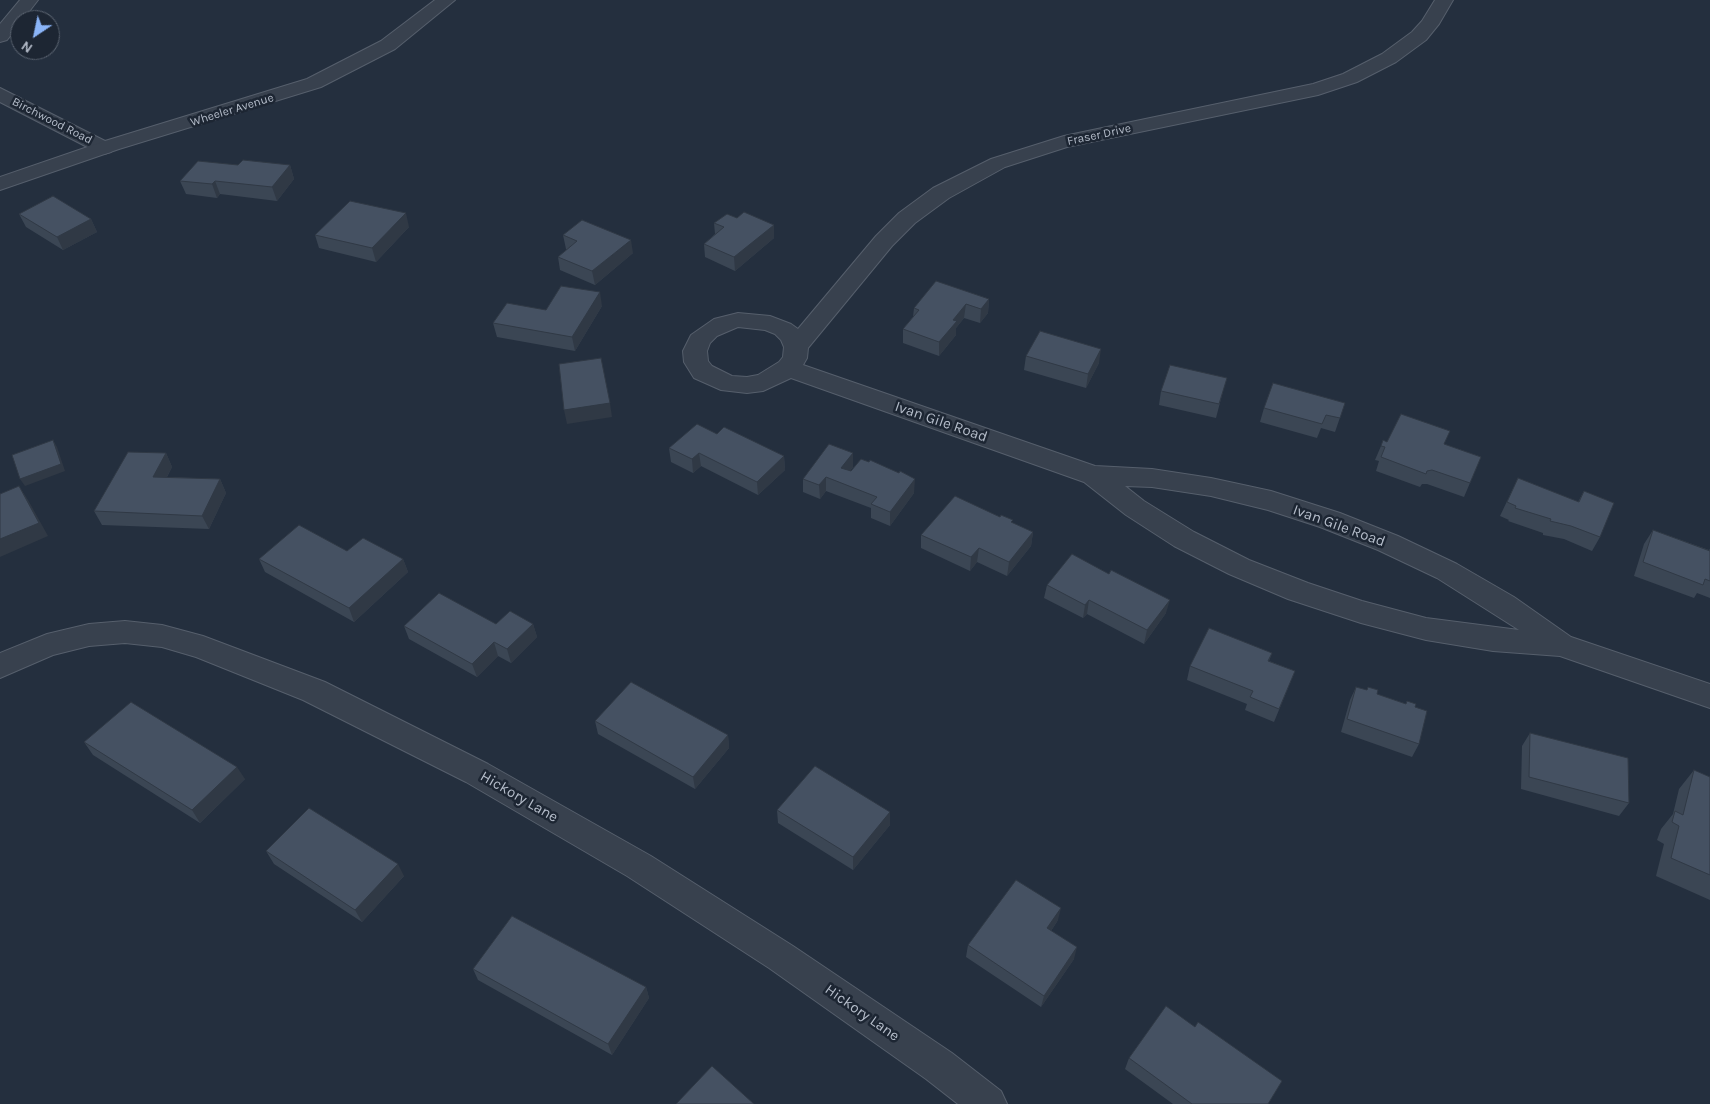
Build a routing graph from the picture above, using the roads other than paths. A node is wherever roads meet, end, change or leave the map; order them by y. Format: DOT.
graph roads {
  1 [pos="29,0"];
  2 [pos="446,0"];
  3 [pos="1444,0"];
  4 [pos="0,36"];
  5 [pos="0,94"];
  6 [pos="104,148"];
  7 [pos="0,184"];
  8 [pos="792,358"];
  9 [pos="1093,475"];
  10 [pos="1561,646"];
  11 [pos="0,666"];
  12 [pos="1710,696"];
  13 [pos="988,1104"];
  1 -- 4 [label="street"];
  2 -- 6 [label="street, Wheeler Avenue"];
  3 -- 8 [label="street, Fraser Drive"];
  5 -- 6 [label="street, Birchwood Road"];
  6 -- 7 [label="street, Wheeler Avenue"];
  8 -- 9 [label="street, Ivan Gile Road"];
  9 -- 10 [label="street, Ivan Gile Road"];
  9 -- 10 [label="street, Ivan Gile Road"];
  10 -- 12 [label="street, Ivan Gile Road"];
  11 -- 13 [label="street, Hickory Lane"];
}
